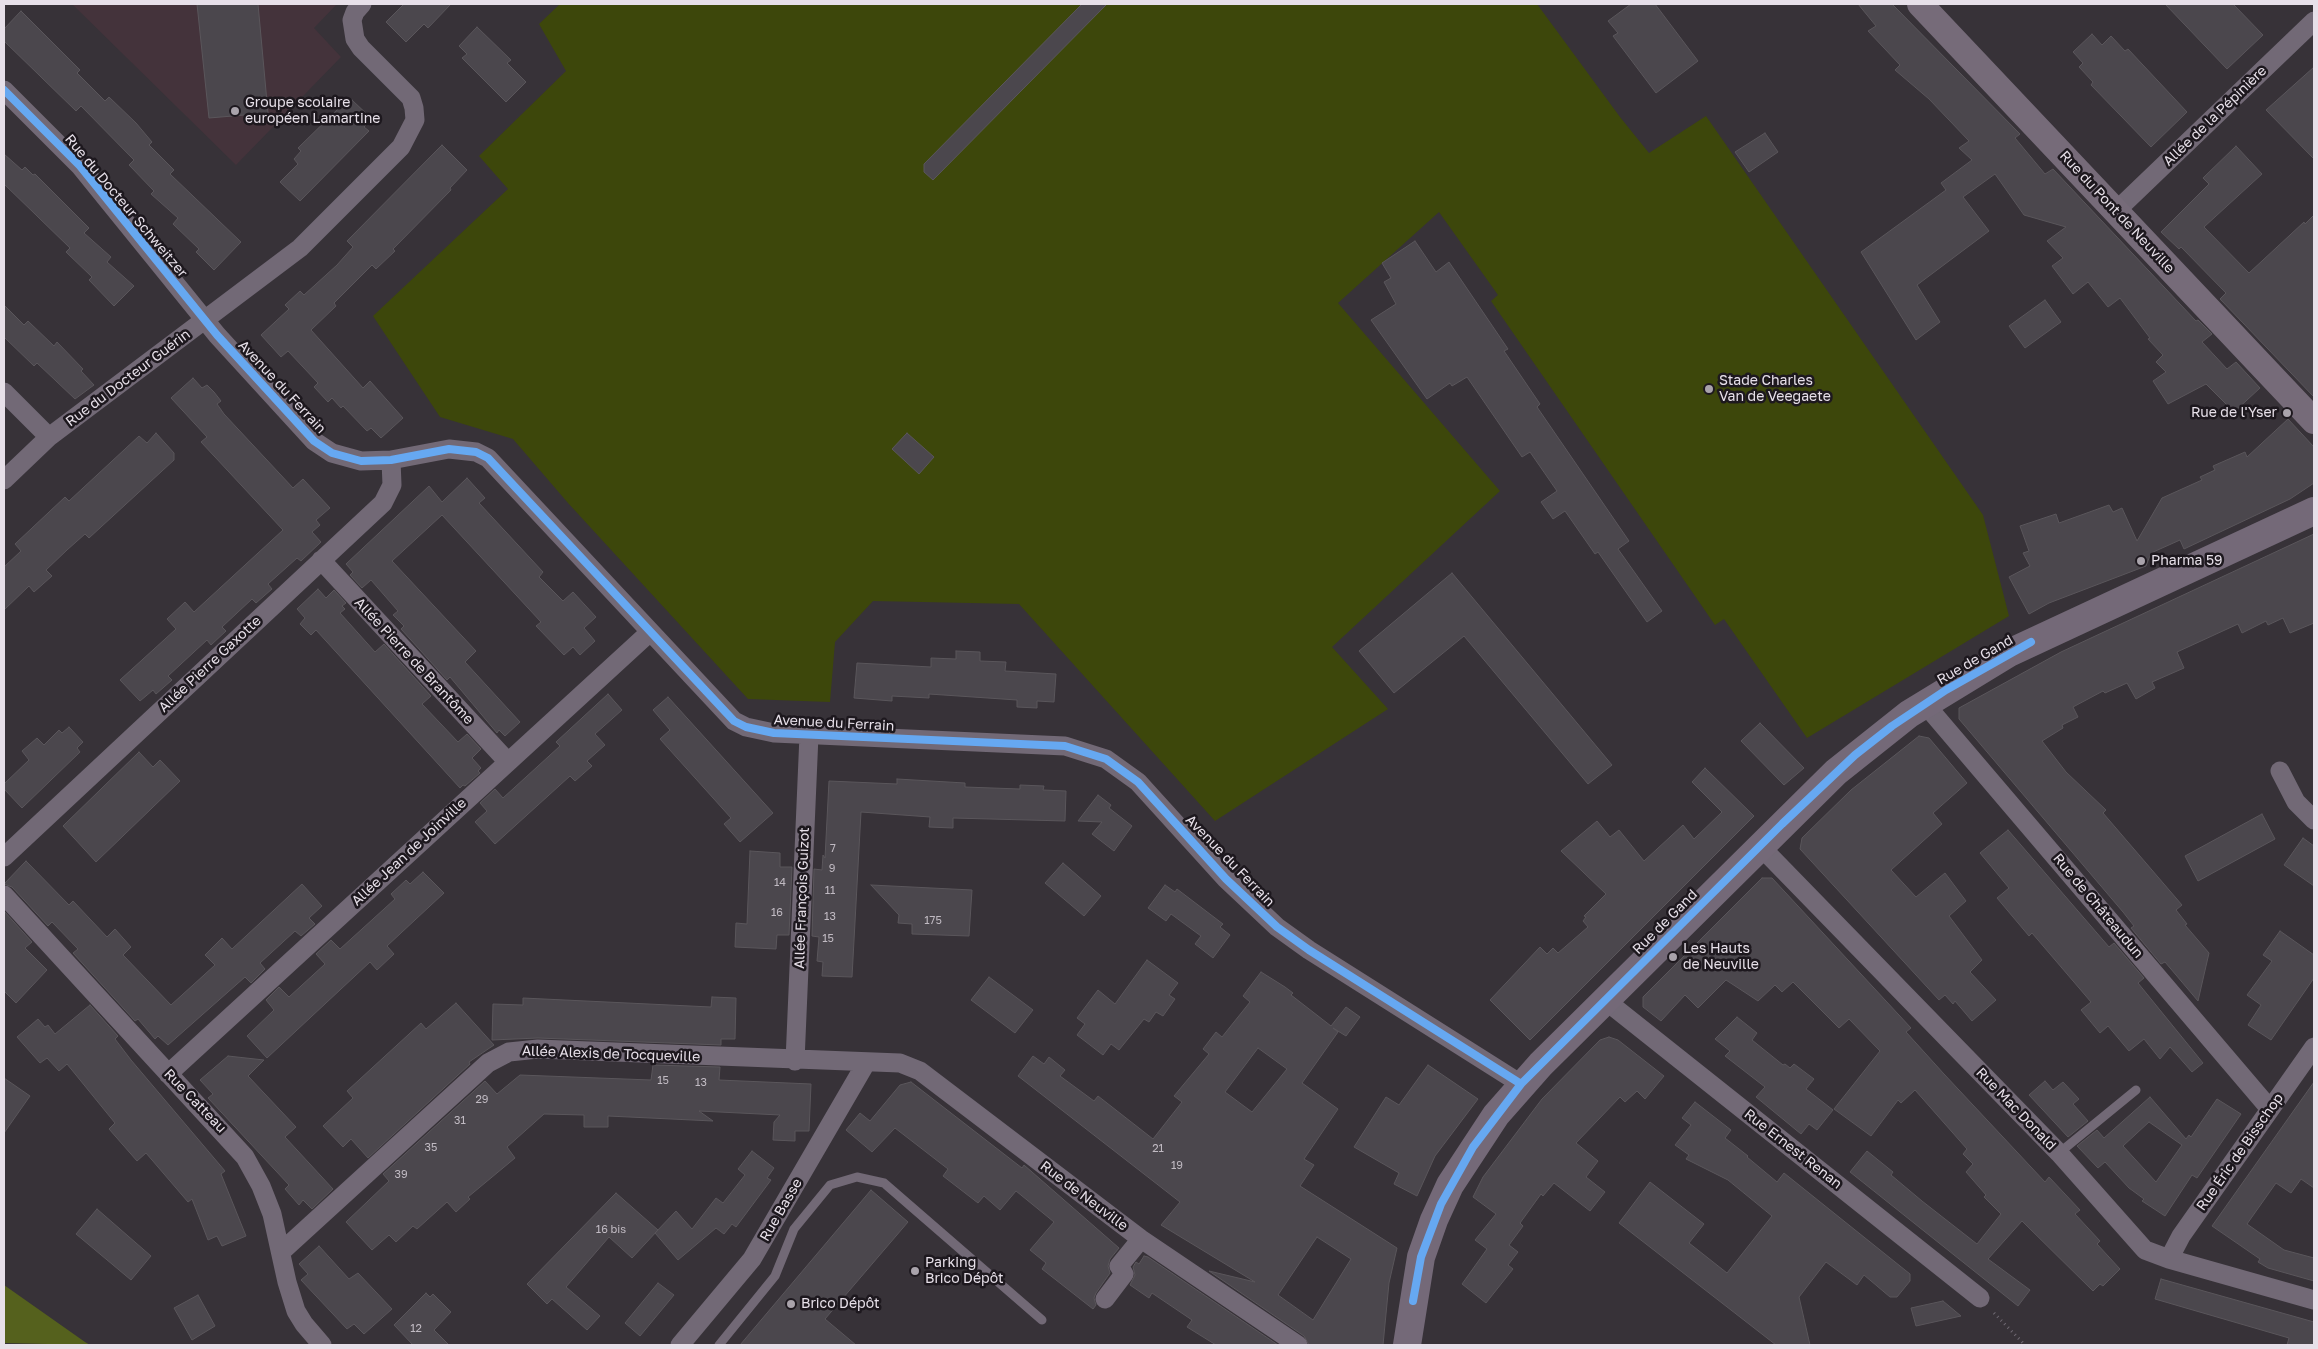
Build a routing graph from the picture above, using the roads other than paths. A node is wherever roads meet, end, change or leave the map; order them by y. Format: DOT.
graph roads {
  1 [pos="362,4"];
  2 [pos="1920,4"];
  3 [pos="2314,21"];
  4 [pos="4,90"];
  5 [pos="2116,211"];
  6 [pos="205,320"];
  7 [pos="4,392"];
  8 [pos="2314,421"];
  9 [pos="49,437"];
  10 [pos="391,460"];
  11 [pos="4,480"];
  12 [pos="2314,511"];
  13 [pos="321,560"];
  14 [pos="650,632"];
  15 [pos="1925,704"];
  16 [pos="809,735"];
  17 [pos="508,762"];
  18 [pos="2280,771"];
  19 [pos="2314,820"];
  20 [pos="1760,846"];
  21 [pos="4,857"];
  22 [pos="4,895"];
  23 [pos="1605,1000"];
  24 [pos="2314,1047"];
  25 [pos="795,1061"];
  26 [pos="866,1063"];
  27 [pos="168,1074"];
  28 [pos="1521,1084"];
  29 [pos="2136,1090"];
  30 [pos="2270,1109"];
  31 [pos="2059,1153"];
  32 [pos="1141,1239"];
  33 [pos="281,1252"];
  34 [pos="2169,1259"];
  35 [pos="1980,1298"];
  36 [pos="1105,1299"];
  37 [pos="2314,1300"];
  38 [pos="1042,1320"];
  39 [pos="322,1345"];
  40 [pos="680,1345"];
  41 [pos="719,1345"];
  42 [pos="1298,1345"];
  43 [pos="1407,1345"];
  1 -- 6 [label="street, Rue du Docteur Guérin"];
  2 -- 5 [label="main road, Rue du Pont de Neuville"];
  3 -- 5 [label="street, Allée de la Pépinière"];
  4 -- 6 [label="street, Rue du Docteur Schweitzer"];
  5 -- 8 [label="main road, Rue du Pont de Neuville"];
  6 -- 9 [label="street, Rue du Docteur Guérin"];
  6 -- 10 [label="street, Avenue du Ferrain"];
  7 -- 9 [label="street"];
  9 -- 11 [label="street, Rue du Docteur Guérin"];
  10 -- 13 [label="street, Allée Pierre Gaxotte"];
  10 -- 14 [label="street, Avenue du Ferrain"];
  12 -- 15 [label="main road, Rue de Gand"];
  13 -- 17 [label="street, Allée Pierre de Brantôme"];
  13 -- 21 [label="street, Allée Pierre Gaxotte"];
  14 -- 16 [label="street, Avenue du Ferrain"];
  14 -- 17 [label="street, Allée Jean de Joinville"];
  15 -- 20 [label="main road, Rue de Gand"];
  15 -- 30 [label="street, Rue de Châteaudun"];
  16 -- 25 [label="street, Allée François Guizot"];
  16 -- 28 [label="street, Avenue du Ferrain"];
  17 -- 27 [label="street, Allée Jean de Joinville"];
  18 -- 19 [label="street"];
  20 -- 23 [label="main road, Rue de Gand"];
  20 -- 31 [label="street, Rue Mac Donald"];
  22 -- 27 [label="street, Rue Catteau"];
  23 -- 28 [label="main road, Rue de Gand"];
  23 -- 35 [label="street, Rue Ernest Renan"];
  24 -- 30 [label="street, Rue Éric de Bisschop"];
  25 -- 26 [label="street, Allée Alexis de Tocqueville"];
  25 -- 33 [label="street, Allée Alexis de Tocqueville"];
  26 -- 32 [label="street, Rue de Neuville"];
  26 -- 40 [label="street, Rue Basse"];
  27 -- 33 [label="street, Rue Catteau"];
  28 -- 43 [label="main road, Rue de Gand"];
  29 -- 31 [label="lane"];
  30 -- 34 [label="street, Rue Éric de Bisschop"];
  31 -- 34 [label="street, Rue Mac Donald"];
  32 -- 36 [label="street"];
  32 -- 42 [label="street, Rue de Neuville"];
  33 -- 39 [label="street, Rue Catteau"];
  34 -- 37 [label="street, Rue Mac Donald"];
  38 -- 41 [label="lane"];
}
